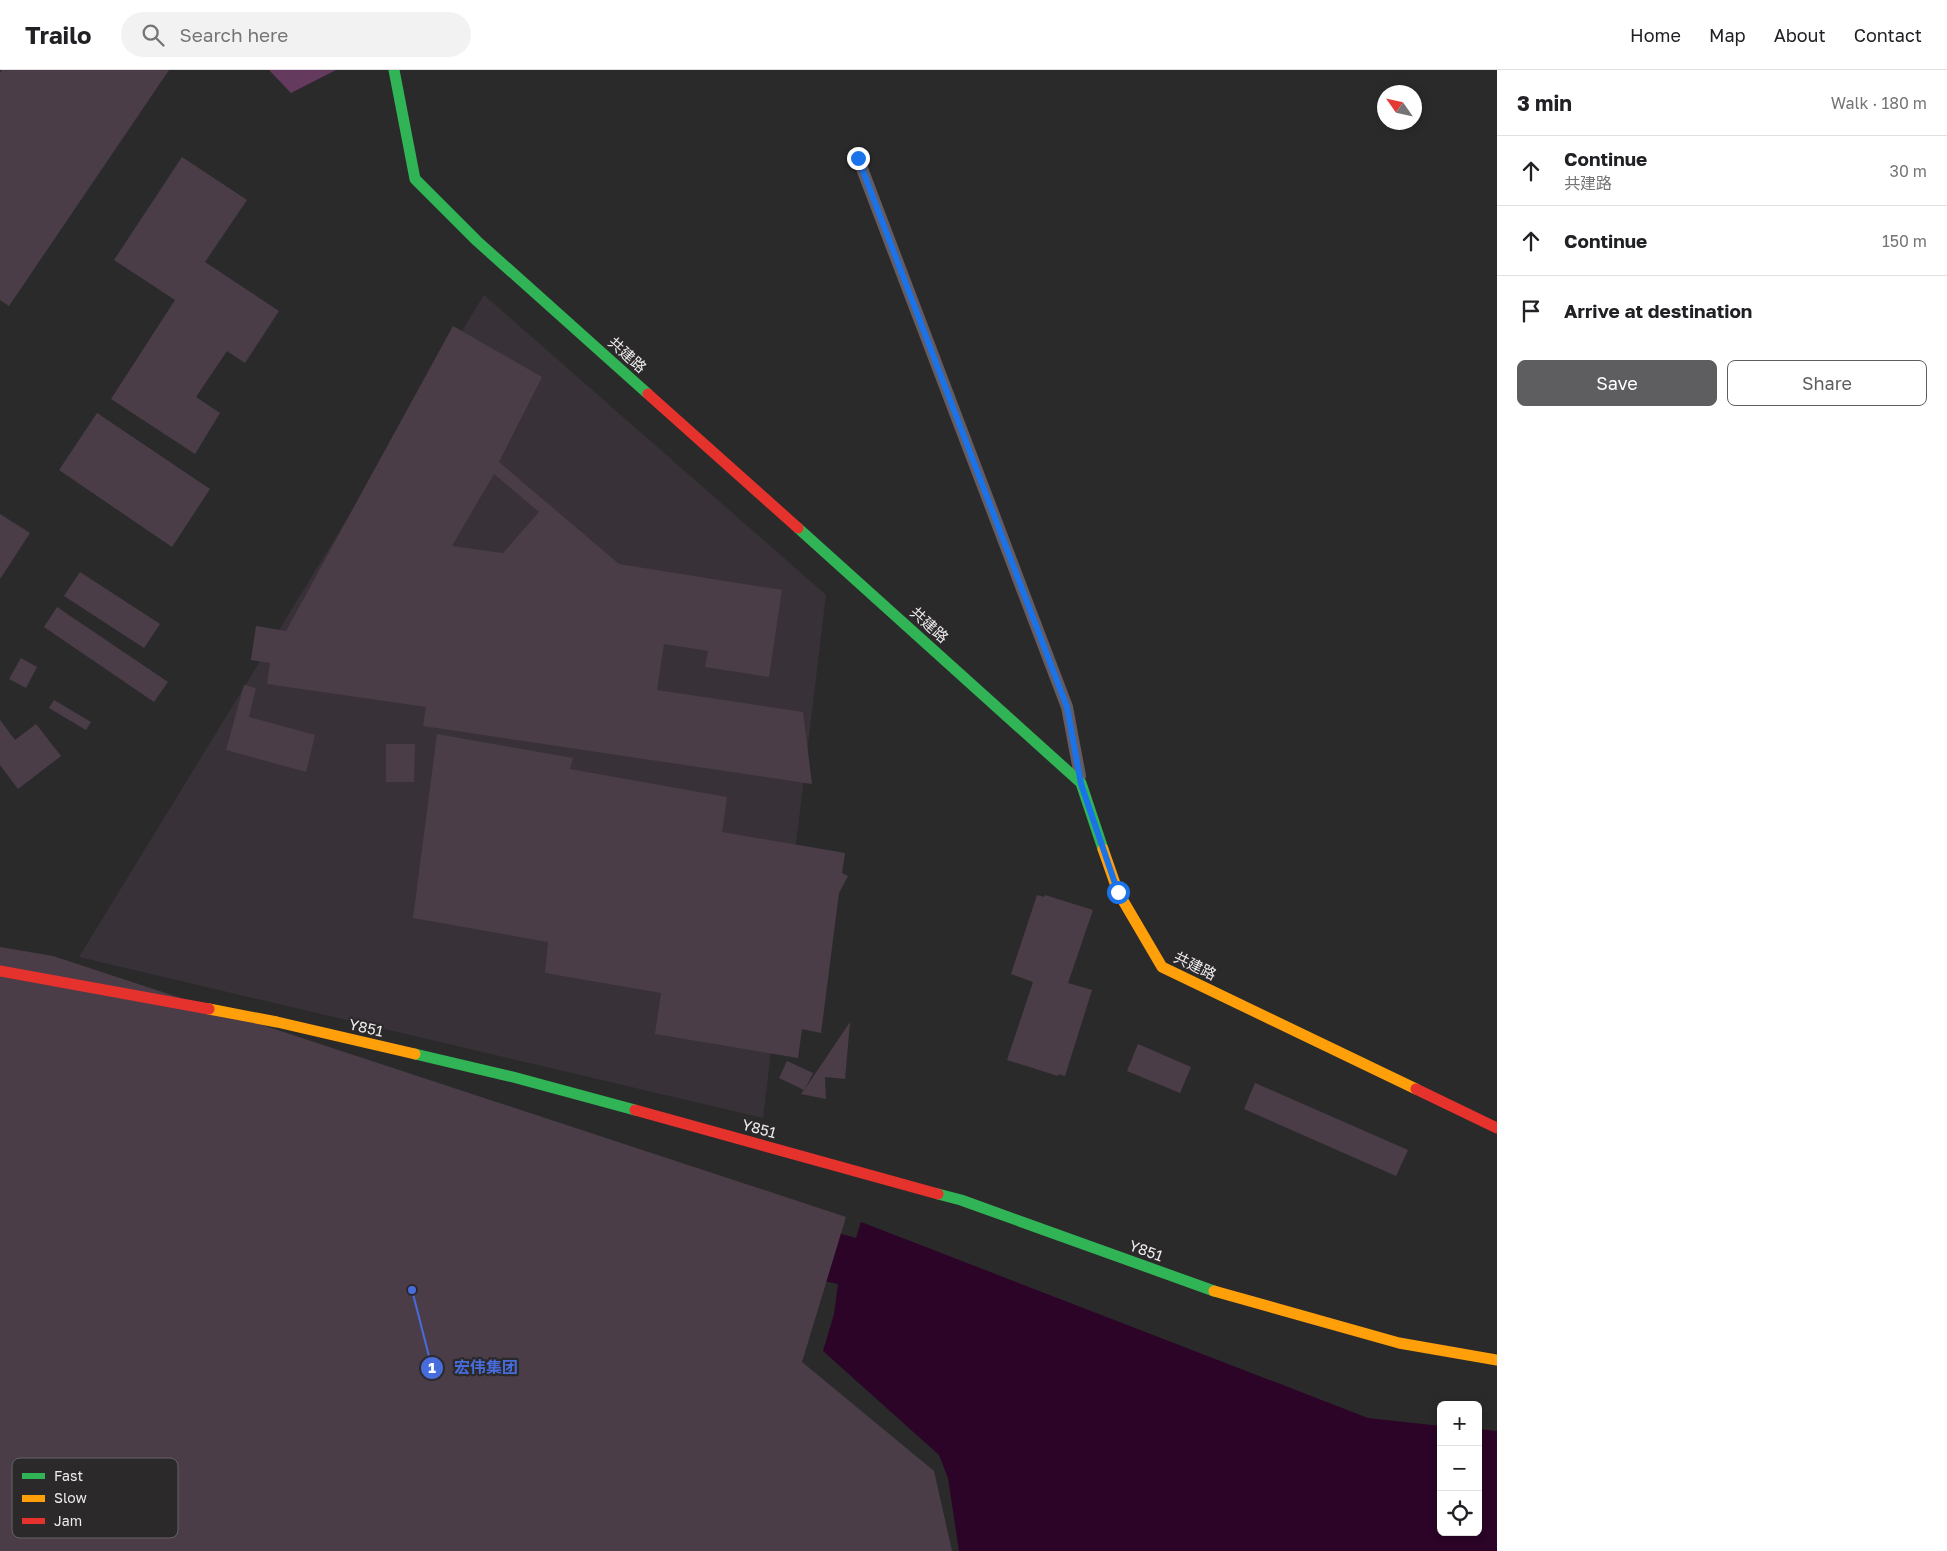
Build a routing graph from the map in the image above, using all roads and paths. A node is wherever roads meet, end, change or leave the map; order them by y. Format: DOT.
graph roads {
  1 [pos="394,70"];
  2 [pos="858,158"];
  3 [pos="1081,784"];
  4 [pos="0,971"];
  5 [pos="1497,1128"];
  6 [pos="1497,1360"];
  1 -- 3 [label="street, 共建路"];
  2 -- 3 [label="lane"];
  3 -- 5 [label="street, 共建路"];
  4 -- 6 [label="street, Y851"];
}
